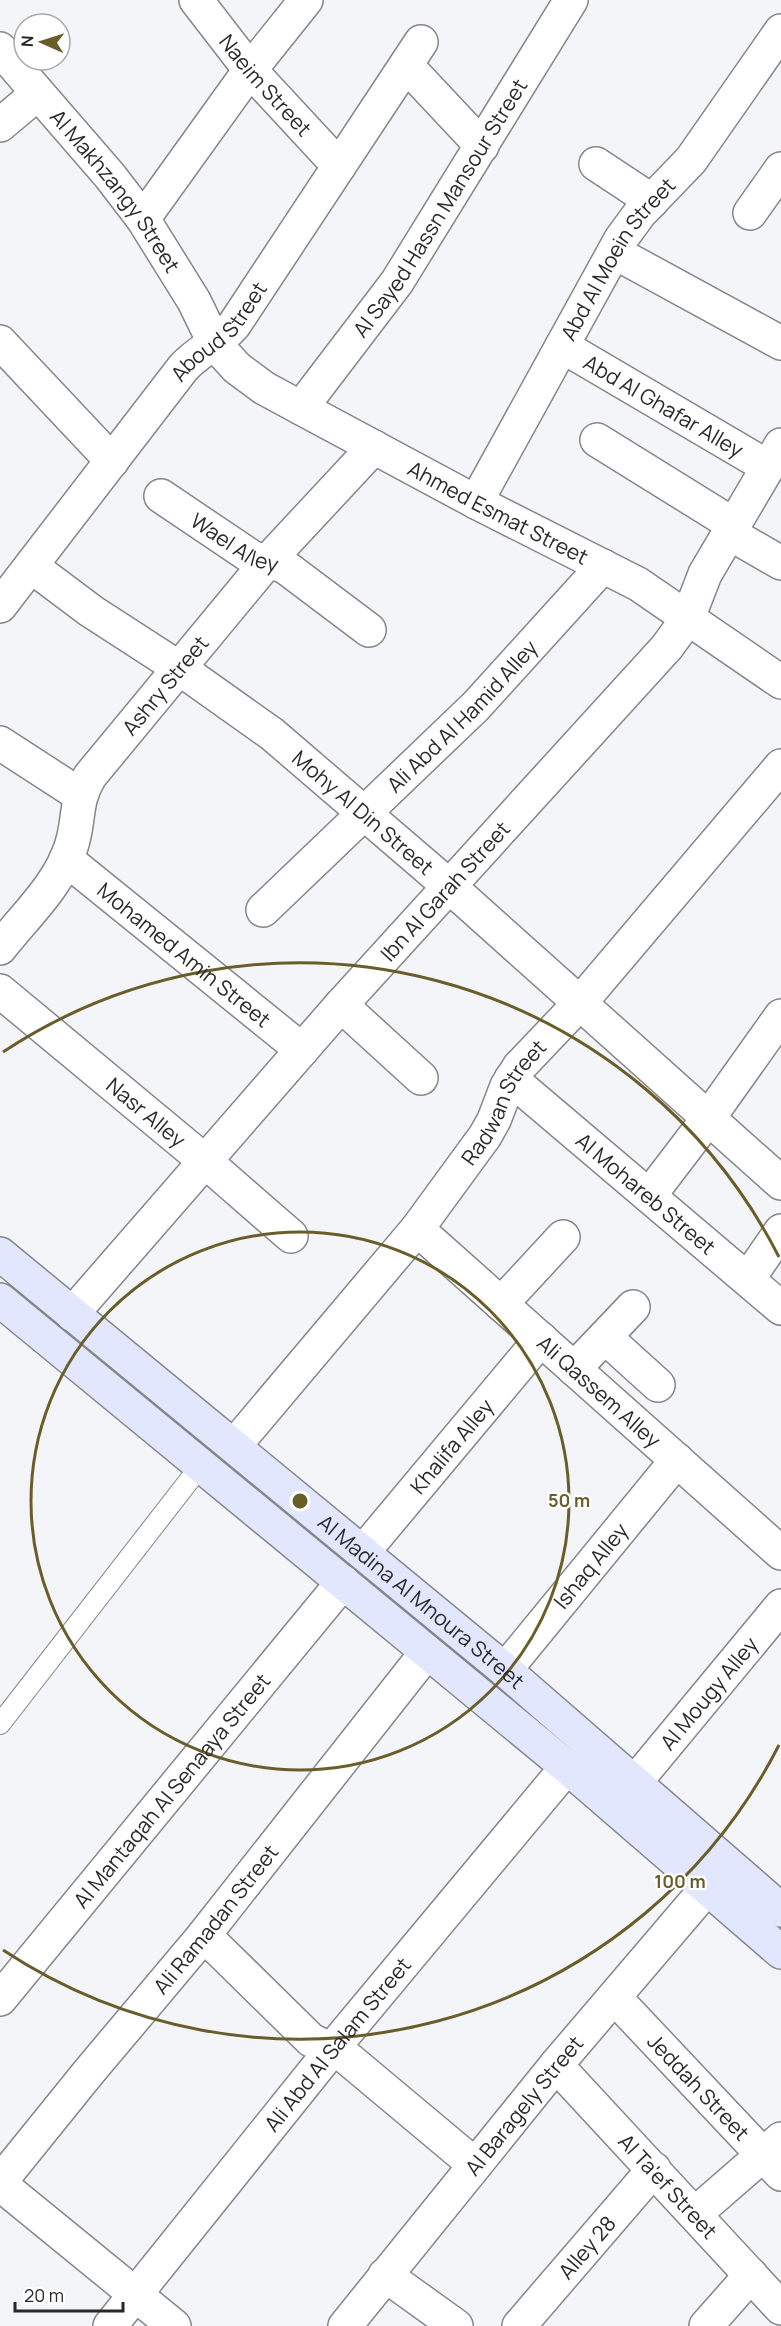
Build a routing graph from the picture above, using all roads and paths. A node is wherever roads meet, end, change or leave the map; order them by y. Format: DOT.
graph roads {
  1 [pos="196,0"];
  2 [pos="306,0"];
  3 [pos="571,0"];
  4 [pos="777,43"];
  5 [pos="0,49"];
  6 [pos="250,70"];
  7 [pos="37,94"];
  8 [pos="0,125"];
  9 [pos="482,146"];
  10 [pos="596,164"];
  11 [pos="339,166"];
  12 [pos="781,169"];
  13 [pos="652,201"];
  14 [pos="750,213"];
  15 [pos="143,219"];
  16 [pos="614,252"];
  17 [pos="0,342"];
  18 [pos="781,343"];
  19 [pos="215,344"];
  20 [pos="562,346"];
  21 [pos="301,408"];
  22 [pos="597,440"];
  23 [pos="374,447"];
  24 [pos="775,456"];
  25 [pos="112,461"];
  26 [pos="161,496"];
  27 [pos="476,502"];
  28 [pos="732,529"];
  29 [pos="266,563"];
  30 [pos="781,563"];
  31 [pos="603,566"];
  32 [pos="18,568"];
  33 [pos="0,606"];
  34 [pos="688,618"];
  35 [pos="369,630"];
  36 [pos="179,668"];
  37 [pos="781,682"];
  38 [pos="0,743"];
  39 [pos="781,766"];
  40 [pos="80,795"];
  41 [pos="364,813"];
  42 [pos="66,859"];
  43 [pos="449,886"];
  44 [pos="263,910"];
  45 [pos="0,948"];
  46 [pos="0,991"];
  47 [pos="579,1004"];
  48 [pos="341,1005"];
  49 [pos="781,1016"];
  50 [pos="302,1050"];
  51 [pos="421,1078"];
  52 [pos="511,1079"];
  53 [pos="708,1120"];
  54 [pos="206,1162"];
  55 [pos="781,1183"];
  56 [pos="649,1196"];
  57 [pos="417,1229"];
  58 [pos="781,1231"];
  59 [pos="291,1236"];
  60 [pos="563,1237"];
  61 [pos="0,1254"];
  62 [pos="748,1279"];
  63 [pos="0,1300"];
  64 [pos="501,1304"];
  65 [pos="633,1307"];
  66 [pos="781,1308"];
  67 [pos="72,1314"];
  68 [pos="605,1337"];
  69 [pos="541,1340"];
  70 [pos="574,1369"];
  71 [pos="658,1385"];
  72 [pos="234,1446"];
  73 [pos="676,1460"];
  74 [pos="202,1464"];
  75 [pos="775,1536"];
  76 [pos="363,1552"];
  77 [pos="343,1582"];
  78 [pos="781,1606"];
  79 [pos="428,1652"];
  80 [pos="505,1670"];
  81 [pos="0,1724"];
  82 [pos="567,1767"];
  83 [pos="636,1781"];
  84 [pos="707,1888"];
  85 [pos="781,1910"];
  86 [pos="204,1935"];
  87 [pos="781,1952"];
  88 [pos="615,1998"];
  89 [pos="0,1999"];
  90 [pos="333,2048"];
  91 [pos="556,2065"];
  92 [pos="775,2156"];
  93 [pos="475,2165"];
  94 [pos="654,2169"];
  95 [pos="0,2183"];
  96 [pos="696,2213"];
  97 [pos="385,2275"];
  98 [pos="751,2275"];
  99 [pos="136,2295"];
  100 [pos="781,2308"];
  101 [pos="110,2326"];
  102 [pos="174,2326"];
  103 [pos="345,2326"];
  104 [pos="456,2326"];
  105 [pos="519,2326"];
  106 [pos="706,2326"];
  1 -- 6 [label="street, Naeim Street"];
  2 -- 6 [label="street"];
  3 -- 9 [label="street, Al Sayed Hassn Mansour Street"];
  4 -- 13 [label="street, Abd Al Moein Street"];
  5 -- 7 [label="street, Al Makhzangy Street"];
  6 -- 11 [label="street, Naeim Street"];
  6 -- 15 [label="street"];
  7 -- 8 [label="street"];
  7 -- 15 [label="street, Al Makhzangy Street"];
  9 -- 11 [label="street, Aboud Street"];
  9 -- 21 [label="street, Al Sayed Hassn Mansour Street"];
  10 -- 13 [label="street"];
  11 -- 19 [label="street, Aboud Street"];
  12 -- 14 [label="street"];
  13 -- 16 [label="street, Abd Al Moein Street"];
  15 -- 19 [label="street, Al Makhzangy Street"];
  16 -- 18 [label="street"];
  16 -- 20 [label="street, Abd Al Moein Street"];
  17 -- 25 [label="street"];
  19 -- 21 [label="street, Ahmed Esmat Street"];
  19 -- 25 [label="street, Aboud Street"];
  20 -- 24 [label="street, Abd Al Ghafar Alley"];
  20 -- 27 [label="street, Abd Al Moein Street"];
  21 -- 23 [label="street, Ahmed Esmat Street"];
  22 -- 28 [label="street"];
  23 -- 27 [label="street, Ahmed Esmat Street"];
  23 -- 29 [label="street, Ashry Street"];
  24 -- 28 [label="street, Ibn Al Garah Street"];
  25 -- 32 [label="street, Aboud Street"];
  26 -- 29 [label="street, Wael Alley"];
  27 -- 31 [label="street, Ahmed Esmat Street"];
  28 -- 30 [label="street"];
  28 -- 34 [label="street, Ibn Al Garah Street"];
  29 -- 35 [label="street, Wael Alley"];
  29 -- 36 [label="street, Ashry Street"];
  31 -- 34 [label="street, Ahmed Esmat Street"];
  31 -- 41 [label="street, Ali Abd Al Hamid Alley"];
  32 -- 33 [label="street, Aboud Street"];
  32 -- 36 [label="street, Mohy Al Din Street"];
  34 -- 37 [label="street, Ahmed Esmat Street"];
  34 -- 43 [label="street, Ibn Al Garah Street"];
  36 -- 40 [label="street, Ashry Street"];
  36 -- 41 [label="street, Mohy Al Din Street"];
  38 -- 40 [label="street"];
  39 -- 47 [label="street, Radwan Street"];
  40 -- 42 [label="street, Ashry Street"];
  41 -- 43 [label="street, Mohy Al Din Street"];
  41 -- 44 [label="street, Ali Abd Al Hamid Alley"];
  42 -- 45 [label="street, Ashry Street"];
  42 -- 50 [label="street, Mohamed Amin Street"];
  43 -- 47 [label="street, Mohy Al Din Street"];
  43 -- 48 [label="street, Ibn Al Garah Street"];
  46 -- 54 [label="street, Nasr Alley"];
  47 -- 52 [label="street, Radwan Street"];
  47 -- 53 [label="street, Mohy Al Din Street"];
  48 -- 50 [label="street, Ibn Al Garah Street"];
  48 -- 51 [label="street"];
  49 -- 53 [label="street"];
  50 -- 54 [label="street, Ibn Al Garah Street"];
  52 -- 56 [label="street, Al Mohareb Street"];
  52 -- 57 [label="street, Radwan Street"];
  53 -- 55 [label="street, Mohy Al Din Street"];
  53 -- 56 [label="street"];
  54 -- 59 [label="street, Nasr Alley"];
  54 -- 67 [label="street, Ibn Al Garah Street"];
  56 -- 62 [label="street, Al Mohareb Street"];
  57 -- 64 [label="street, Ali Qassem Alley"];
  57 -- 72 [label="street, Radwan Street"];
  58 -- 62 [label="street"];
  60 -- 64 [label="street"];
  61 -- 67 [label="main road, Al Madina Al Mnoura Street"];
  62 -- 66 [label="street, Al Mohareb Street"];
  63 -- 74 [label="main road, Al Madina Al Mnoura Street"];
  64 -- 69 [label="street, Ali Qassem Alley"];
  65 -- 68 [label="street"];
  67 -- 72 [label="main road, Al Madina Al Mnoura Street"];
  68 -- 70 [label="street"];
  68 -- 71 [label="street"];
  69 -- 70 [label="street, Ali Qassem Alley"];
  69 -- 76 [label="street, Khalifa Alley"];
  70 -- 73 [label="street, Ali Qassem Alley"];
  72 -- 76 [label="main road, Al Madina Al Mnoura Street"];
  73 -- 75 [label="street, Ali Qassem Alley"];
  73 -- 80 [label="street, Ishaq Alley"];
  74 -- 77 [label="main road, Al Madina Al Mnoura Street"];
  74 -- 81 [label="lane"];
  76 -- 80 [label="main road, Al Madina Al Mnoura Street"];
  77 -- 79 [label="main road, Al Madina Al Mnoura Street"];
  77 -- 89 [label="street, Al Mantaqah Al Senaaya Street"];
  78 -- 83 [label="street, Al Mougy Alley"];
  79 -- 82 [label="main road, Al Madina Al Mnoura Street"];
  79 -- 86 [label="street, Ali Ramadan Street"];
  80 -- 83 [label="main road, Al Madina Al Mnoura Street"];
  82 -- 84 [label="main road, Al Madina Al Mnoura Street"];
  82 -- 90 [label="street, Ali Abd Al Salam Street"];
  83 -- 85 [label="main road, Al Madina Al Mnoura Street"];
  84 -- 87 [label="main road, Al Madina Al Mnoura Street"];
  84 -- 88 [label="street, Al Baragely Street"];
  86 -- 90 [label="street"];
  86 -- 95 [label="street, Ali Ramadan Street"];
  88 -- 91 [label="street, Al Baragely Street"];
  88 -- 92 [label="street, Jeddah Street"];
  90 -- 93 [label="street"];
  90 -- 99 [label="street, Ali Abd Al Salam Street"];
  91 -- 93 [label="street, Al Baragely Street"];
  91 -- 94 [label="street, Al Ta'ef Street"];
  92 -- 96 [label="street"];
  93 -- 97 [label="street, Al Baragely Street"];
  94 -- 96 [label="street, Al Ta'ef Street"];
  94 -- 105 [label="street, Alley 28"];
  95 -- 99 [label="street"];
  96 -- 98 [label="street, Al Ta'ef Street"];
  97 -- 103 [label="street, Al Baragely Street"];
  97 -- 104 [label="street"];
  98 -- 100 [label="street, Al Ta'ef Street"];
  98 -- 106 [label="street"];
  99 -- 101 [label="street, Ali Abd Al Salam Street"];
  99 -- 102 [label="street"];
}
